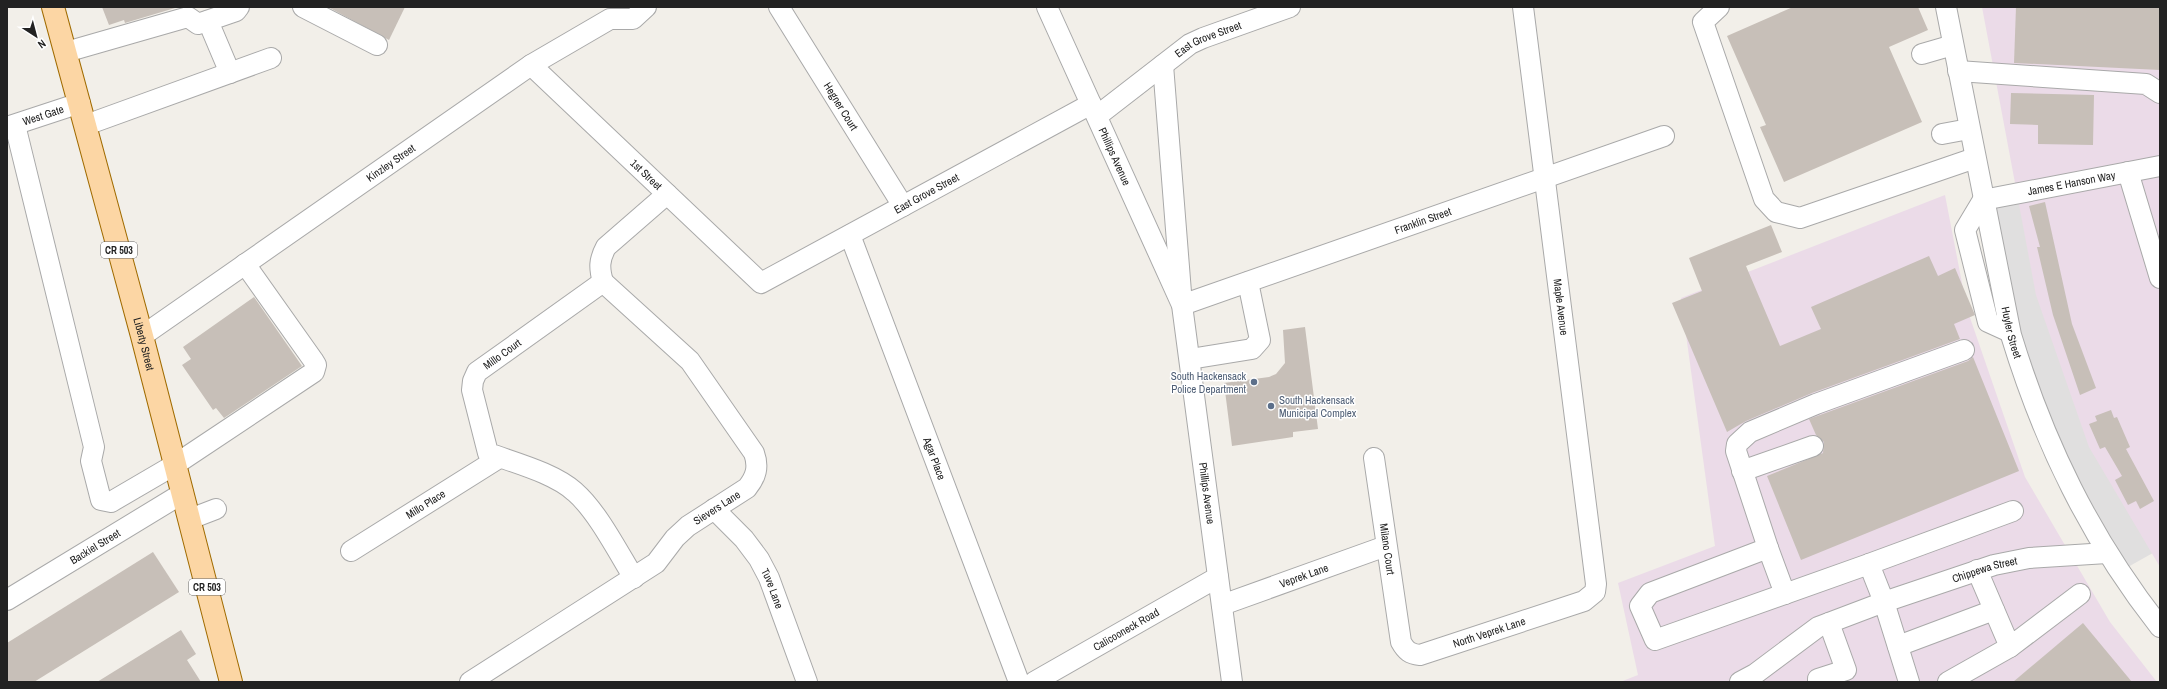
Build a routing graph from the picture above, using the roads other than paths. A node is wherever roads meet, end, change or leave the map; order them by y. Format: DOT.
graph roads {
  1 [pos="53,7"];
  2 [pos="238,7"];
  3 [pos="303,7"];
  4 [pos="646,7"];
  5 [pos="779,7"];
  6 [pos="1047,7"];
  7 [pos="1290,7"];
  8 [pos="1523,7"];
  9 [pos="1719,7"];
  10 [pos="1946,7"];
  11 [pos="208,21"];
  12 [pos="377,45"];
  13 [pos="1953,45"];
  14 [pos="66,52"];
  15 [pos="1922,54"];
  16 [pos="271,58"];
  17 [pos="531,65"];
  18 [pos="1163,65"];
  19 [pos="1958,71"];
  20 [pos="230,73"];
  21 [pos="2160,93"];
  22 [pos="80,103"];
  23 [pos="1094,110"];
  24 [pos="86,125"];
  25 [pos="11,126"];
  26 [pos="1969,129"];
  27 [pos="1942,134"];
  28 [pos="1664,136"];
  29 [pos="1975,158"];
  30 [pos="2160,166"];
  31 [pos="2128,172"];
  32 [pos="1544,178"];
  33 [pos="667,194"];
  34 [pos="1983,200"];
  35 [pos="903,206"];
  36 [pos="850,235"];
  37 [pos="245,264"];
  38 [pos="2160,278"];
  39 [pos="603,282"];
  40 [pos="1248,282"];
  41 [pos="761,283"];
  42 [pos="1182,304"];
  43 [pos="142,336"];
  44 [pos="1964,350"];
  45 [pos="1190,359"];
  46 [pos="1813,446"];
  47 [pos="499,458"];
  48 [pos="1374,458"];
  49 [pos="176,464"];
  50 [pos="1742,471"];
  51 [pos="183,492"];
  52 [pos="216,509"];
  53 [pos="714,509"];
  54 [pos="2013,511"];
  55 [pos="190,519"];
  56 [pos="1386,546"];
  57 [pos="1768,548"];
  58 [pos="351,551"];
  59 [pos="2106,553"];
  60 [pos="1869,564"];
  61 [pos="1977,570"];
  62 [pos="1218,577"];
  63 [pos="634,578"];
  64 [pos="1785,594"];
  65 [pos="2080,594"];
  66 [pos="7,600"];
  67 [pos="1584,601"];
  68 [pos="2140,602"];
  69 [pos="2160,602"];
  70 [pos="1222,605"];
  71 [pos="1876,605"];
  72 [pos="1994,610"];
  73 [pos="1829,623"];
  74 [pos="2160,627"];
  75 [pos="1401,640"];
  76 [pos="1898,646"];
  77 [pos="2010,647"];
  78 [pos="1770,674"];
  79 [pos="1848,676"];
  80 [pos="231,682"];
  81 [pos="470,682"];
  82 [pos="807,682"];
  83 [pos="1019,682"];
  84 [pos="1034,682"];
  85 [pos="1232,682"];
  86 [pos="1740,682"];
  87 [pos="1818,682"];
  88 [pos="1910,682"];
  89 [pos="1948,682"];
  1 -- 14 [label="main road, Liberty Street / CR 503"];
  2 -- 11 [label="street"];
  3 -- 12 [label="street"];
  4 -- 17 [label="street, Kinzley Street"];
  5 -- 35 [label="street, Hegner Court"];
  6 -- 23 [label="street, Phillips Avenue"];
  7 -- 18 [label="street, East Grove Street"];
  8 -- 32 [label="street, Maple Avenue"];
  9 -- 29 [label="street"];
  10 -- 13 [label="street, Huyler Street"];
  11 -- 14 [label="street"];
  11 -- 20 [label="street"];
  13 -- 15 [label="street"];
  13 -- 19 [label="street, Huyler Street"];
  14 -- 22 [label="main road, Liberty Street / CR 503"];
  16 -- 20 [label="street"];
  17 -- 33 [label="street, 1st Street"];
  17 -- 37 [label="street, Kinzley Street"];
  18 -- 23 [label="street, East Grove Street"];
  18 -- 42 [label="street, Phillips Avenue"];
  19 -- 21 [label="street"];
  19 -- 26 [label="street, Huyler Street"];
  20 -- 24 [label="street"];
  22 -- 24 [label="main road, Liberty Street / CR 503"];
  22 -- 25 [label="street, West Gate"];
  23 -- 35 [label="street, East Grove Street"];
  23 -- 42 [label="street, Phillips Avenue"];
  24 -- 43 [label="main road, Liberty Street / CR 503"];
  25 -- 49 [label="street"];
  26 -- 27 [label="street"];
  26 -- 29 [label="street, Huyler Street"];
  28 -- 32 [label="street, Franklin Street"];
  29 -- 34 [label="street, Huyler Street"];
  30 -- 31 [label="street, James E Hanson Way"];
  31 -- 34 [label="street, James E Hanson Way"];
  31 -- 38 [label="street"];
  32 -- 40 [label="street, Franklin Street"];
  32 -- 67 [label="street, Maple Avenue"];
  33 -- 39 [label="street"];
  33 -- 41 [label="street, 1st Street"];
  34 -- 59 [label="street, Huyler Street"];
  35 -- 36 [label="street, East Grove Street"];
  36 -- 41 [label="street, East Grove Street"];
  36 -- 83 [label="street, Agar Place"];
  37 -- 43 [label="street, Kinzley Street"];
  37 -- 49 [label="street"];
  39 -- 47 [label="street, Millo Court"];
  39 -- 53 [label="street, Sievers Lane"];
  40 -- 42 [label="street, Franklin Street"];
  40 -- 45 [label="street"];
  42 -- 45 [label="street, Phillips Avenue"];
  43 -- 49 [label="main road, Liberty Street / CR 503"];
  44 -- 50 [label="street"];
  45 -- 62 [label="street, Phillips Avenue"];
  46 -- 50 [label="street"];
  47 -- 58 [label="street, Millo Place"];
  47 -- 63 [label="street, Millo Court"];
  48 -- 56 [label="street, Milano Court"];
  49 -- 51 [label="main road, Liberty Street / CR 503"];
  50 -- 57 [label="street"];
  51 -- 55 [label="main road, Liberty Street / CR 503"];
  51 -- 66 [label="street, Backiel Street"];
  52 -- 55 [label="street"];
  53 -- 63 [label="street, Sievers Lane"];
  53 -- 82 [label="street, Tuve Lane"];
  54 -- 60 [label="street"];
  55 -- 80 [label="main road, Liberty Street / CR 503"];
  56 -- 70 [label="street, Veprek Lane"];
  56 -- 75 [label="street, Milano Court"];
  57 -- 64 [label="street"];
  57 -- 64 [label="street"];
  59 -- 61 [label="street, Chippewa Street"];
  59 -- 68 [label="street, Huyler Street"];
  60 -- 64 [label="street"];
  60 -- 71 [label="street"];
  61 -- 71 [label="street, Chippewa Street"];
  61 -- 72 [label="street"];
  62 -- 70 [label="street, Phillips Avenue"];
  62 -- 84 [label="street, Calicooneck Road"];
  63 -- 81 [label="street, Sievers Lane"];
  65 -- 77 [label="street"];
  67 -- 75 [label="street, North Veprek Lane"];
  68 -- 69 [label="street"];
  68 -- 74 [label="street, Huyler Street"];
  70 -- 85 [label="street, Phillips Avenue"];
  71 -- 73 [label="street, Chippewa Street"];
  71 -- 76 [label="street"];
  72 -- 76 [label="street"];
  72 -- 77 [label="street"];
  73 -- 78 [label="street, Chippewa Street"];
  73 -- 79 [label="street"];
  76 -- 88 [label="street"];
  77 -- 89 [label="street"];
  78 -- 86 [label="street, Chippewa Street"];
  79 -- 87 [label="street"];
}
